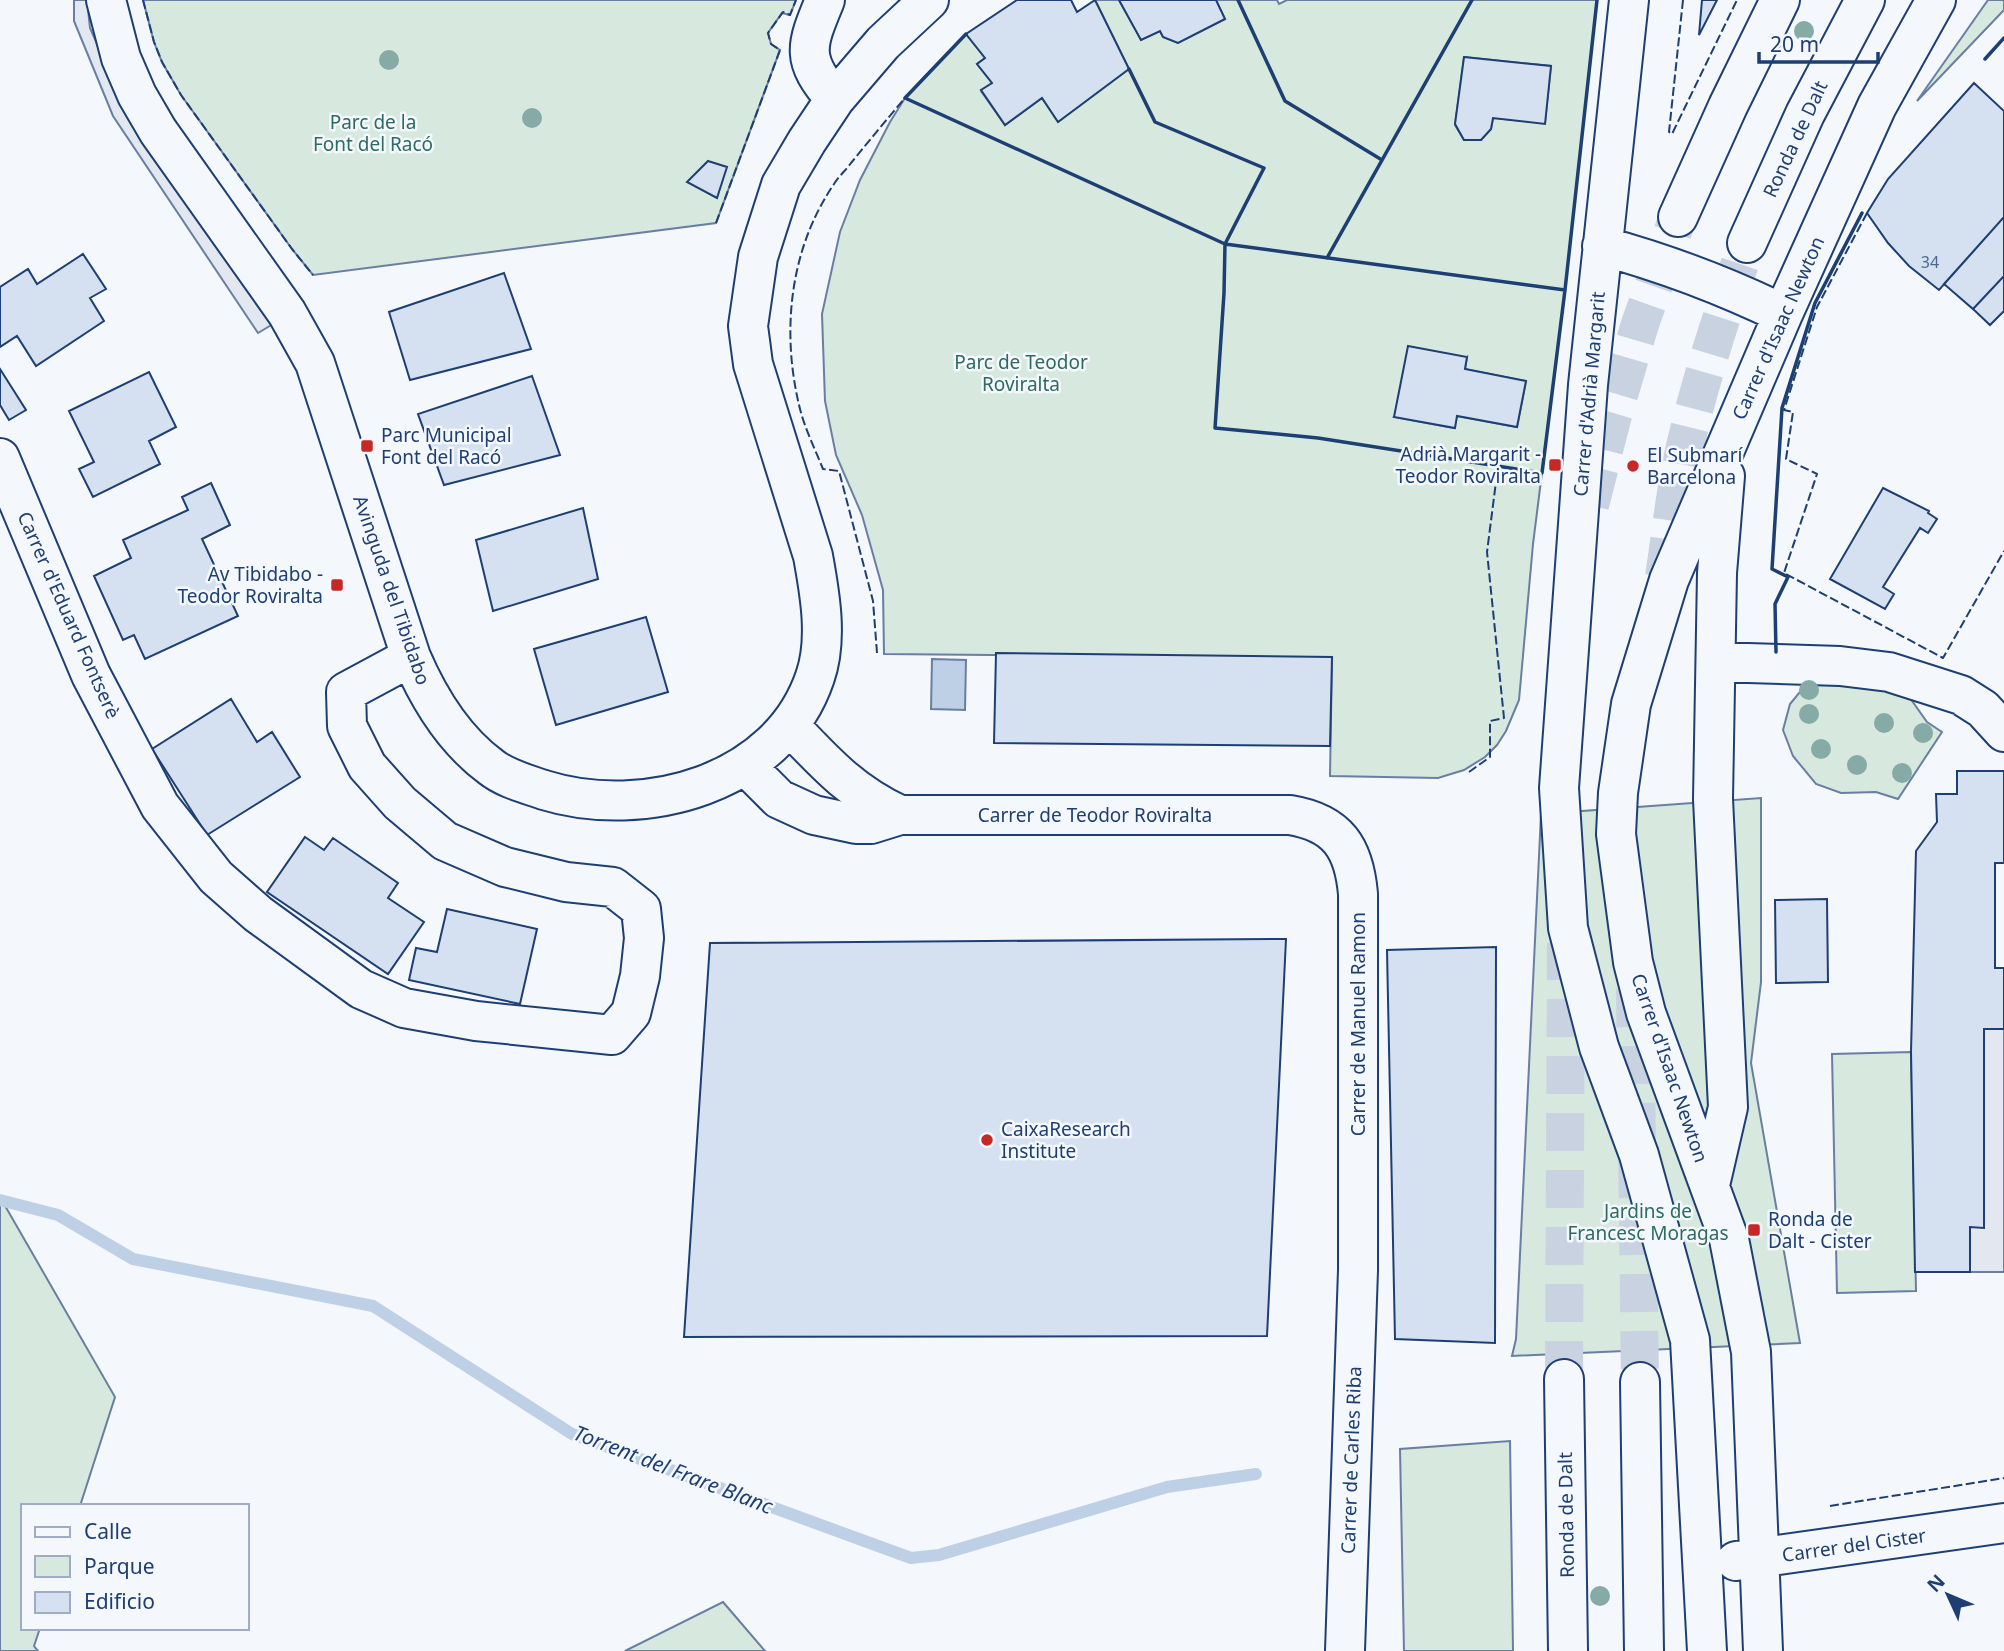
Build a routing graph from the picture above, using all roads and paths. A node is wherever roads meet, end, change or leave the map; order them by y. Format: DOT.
graph roads {
  1 [pos="106,0"];
  2 [pos="825,0"];
  3 [pos="929,0"];
  4 [pos="1629,0"];
  5 [pos="1780,0"];
  6 [pos="1865,0"];
  7 [pos="1936,0"];
  8 [pos="835,99"];
  9 [pos="1678,216"];
  10 [pos="1747,243"];
  11 [pos="1602,246"];
  12 [pos="1783,314"];
  13 [pos="1728,441"];
  14 [pos="0,458"];
  15 [pos="411,657"];
  16 [pos="1716,662"];
  17 [pos="790,726"];
  18 [pos="2004,732"];
  19 [pos="746,766"];
  20 [pos="900,815"];
  21 [pos="1290,816"];
  22 [pos="1710,1185"];
  23 [pos="1358,1270"];
  24 [pos="1564,1379"];
  25 [pos="1640,1382"];
  26 [pos="2004,1523"];
  27 [pos="1760,1558"];
  28 [pos="1704,1565"];
  29 [pos="1345,1651"];
  30 [pos="1569,1651"];
  31 [pos="1644,1651"];
  32 [pos="1707,1651"];
  33 [pos="1763,1651"];
  1 -- 15 [label="main road, Avinguda del Tibidabo"];
  2 -- 8 [label="main road"];
  3 -- 8 [label="main road, Avinguda del Tibidabo"];
  4 -- 11 [label="main road, Carrer d'Adrià Margarit"];
  5 -- 9 [label="main road"];
  6 -- 10 [label="main road, Ronda de Dalt"];
  7 -- 12 [label="main road, Carrer d'Isaac Newton"];
  8 -- 17 [label="main road, Avinguda del Tibidabo"];
  11 -- 12 [label="main road"];
  11 -- 28 [label="main road, Carrer d'Adrià Margarit"];
  12 -- 13 [label="main road, Carrer d'Isaac Newton"];
  13 -- 16 [label="main road"];
  13 -- 22 [label="main road, Carrer d'Isaac Newton"];
  14 -- 15 [label="main road, Carrer d'Eduard Fontserè"];
  15 -- 19 [label="main road, Avinguda del Tibidabo"];
  16 -- 18 [label="main road"];
  16 -- 22 [label="main road"];
  17 -- 19 [label="main road, Avinguda del Tibidabo"];
  17 -- 20 [label="main road, Carrer de Teodor Roviralta"];
  19 -- 20 [label="main road, Carrer de Teodor Roviralta"];
  20 -- 21 [label="main road, Carrer de Teodor Roviralta"];
  21 -- 23 [label="main road, Carrer de Manuel Ramon"];
  22 -- 27 [label="main road, Carrer d'Isaac Newton"];
  23 -- 29 [label="main road, Carrer de Carles Riba"];
  24 -- 30 [label="main road, Ronda de Dalt"];
  25 -- 31 [label="main road"];
  26 -- 27 [label="main road, Carrer del Cister"];
  27 -- 28 [label="main road, Carrer del Cister"];
  27 -- 33 [label="main road, Carrer d'Isaac Newton"];
  28 -- 32 [label="main road"];
}
